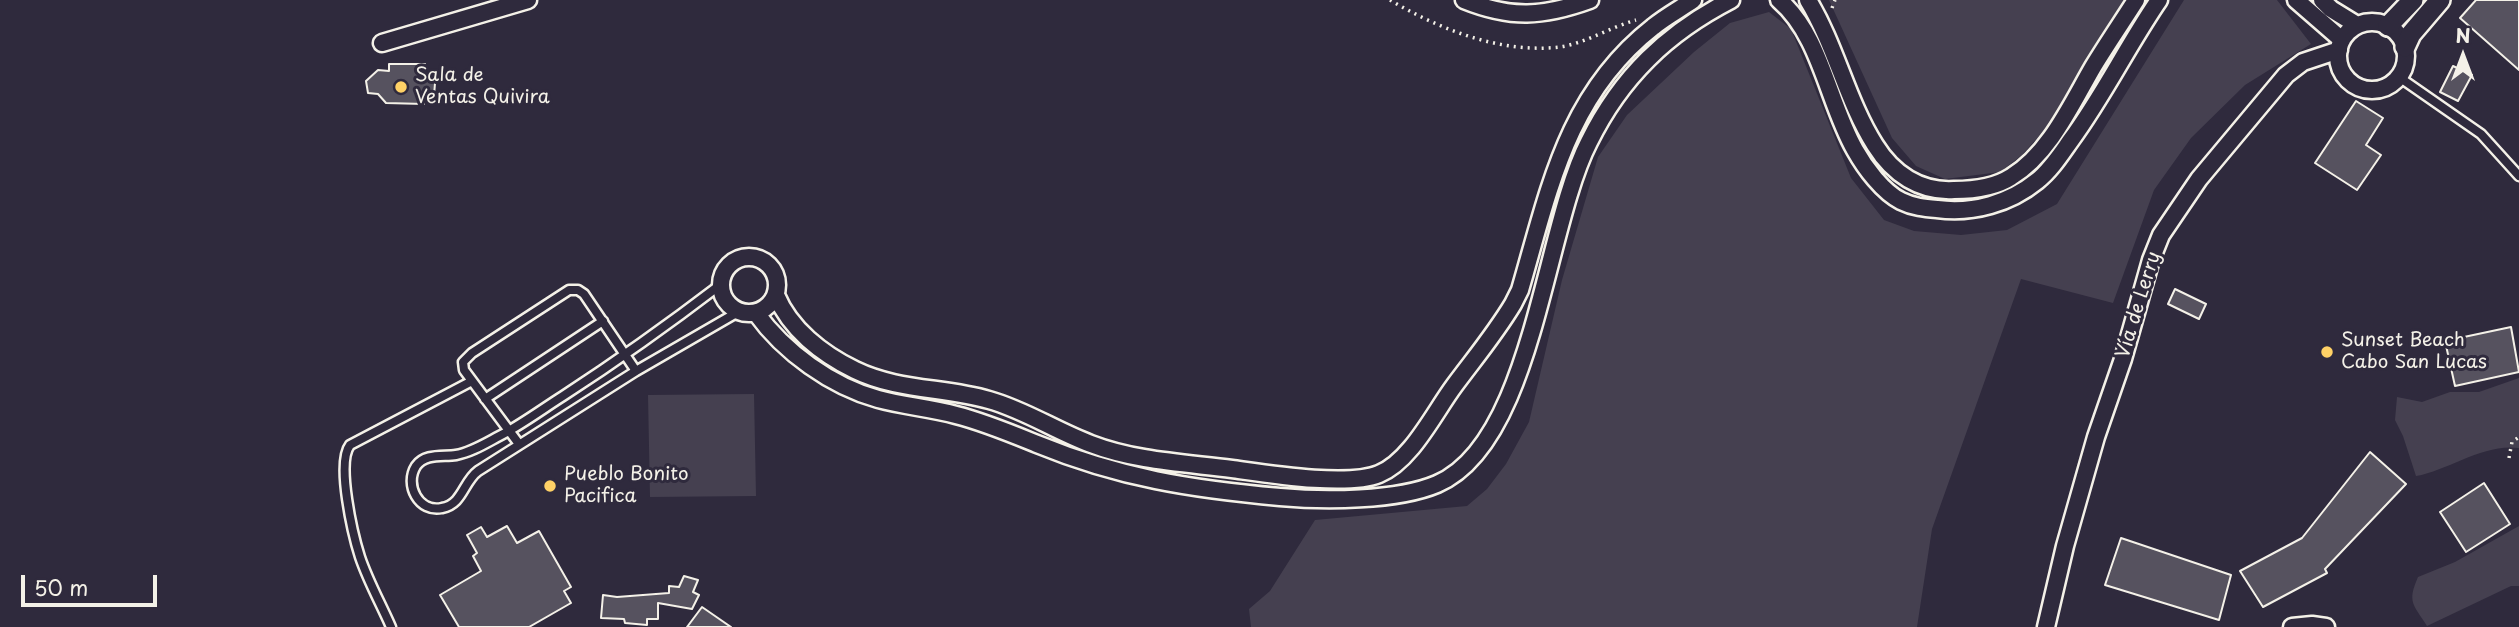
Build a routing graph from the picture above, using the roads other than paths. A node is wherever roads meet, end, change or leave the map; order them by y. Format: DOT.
graph roads {
  1 [pos="528,0"];
  2 [pos="1464,0"];
  3 [pos="1590,0"];
  4 [pos="1693,0"];
  5 [pos="1731,0"];
  6 [pos="1779,0"];
  7 [pos="1808,0"];
  8 [pos="2136,0"];
  9 [pos="2159,0"];
  10 [pos="2296,0"];
  11 [pos="2322,0"];
  12 [pos="2413,0"];
  13 [pos="2440,0"];
  14 [pos="2357,25"];
  15 [pos="2388,26"];
  16 [pos="383,43"];
  17 [pos="2340,45"];
  18 [pos="2405,47"];
  19 [pos="2399,77"];
  20 [pos="2519,176"];
  21 [pos="720,285"];
  22 [pos="776,295"];
  23 [pos="738,312"];
  24 [pos="756,313"];
  25 [pos="603,321"];
  26 [pos="627,355"];
  27 [pos="636,371"];
  28 [pos="472,381"];
  29 [pos="485,399"];
  30 [pos="509,431"];
  31 [pos="519,444"];
  32 [pos="391,627"];
  33 [pos="2046,627"];
  34 [pos="2292,627"];
  35 [pos="2326,627"];
  1 -- 16 [label="street"];
  2 -- 3 [label="street"];
  4 -- 22 [label="street"];
  5 -- 24 [label="street"];
  6 -- 9 [label="street"];
  7 -- 8 [label="street"];
  10 -- 17 [label="street"];
  11 -- 14 [label="street"];
  12 -- 15 [label="street"];
  13 -- 18 [label="street"];
  14 -- 15 [label="street"];
  14 -- 17 [label="street"];
  15 -- 18 [label="street"];
  17 -- 19 [label="street"];
  17 -- 33 [label="street, Vía de Lerry"];
  18 -- 19 [label="street"];
  19 -- 20 [label="lane"];
  21 -- 22 [label="street"];
  21 -- 23 [label="street"];
  21 -- 26 [label="lane"];
  22 -- 24 [label="street"];
  23 -- 24 [label="street"];
  23 -- 27 [label="lane"];
  25 -- 26 [label="lane"];
  25 -- 28 [label="lane"];
  25 -- 29 [label="lane"];
  26 -- 27 [label="lane"];
  26 -- 30 [label="lane"];
  27 -- 31 [label="lane"];
  28 -- 29 [label="lane"];
  28 -- 32 [label="lane"];
  29 -- 30 [label="lane"];
  30 -- 31 [label="lane"];
  30 -- 31 [label="lane"];
  34 -- 35 [label="street"];
}
